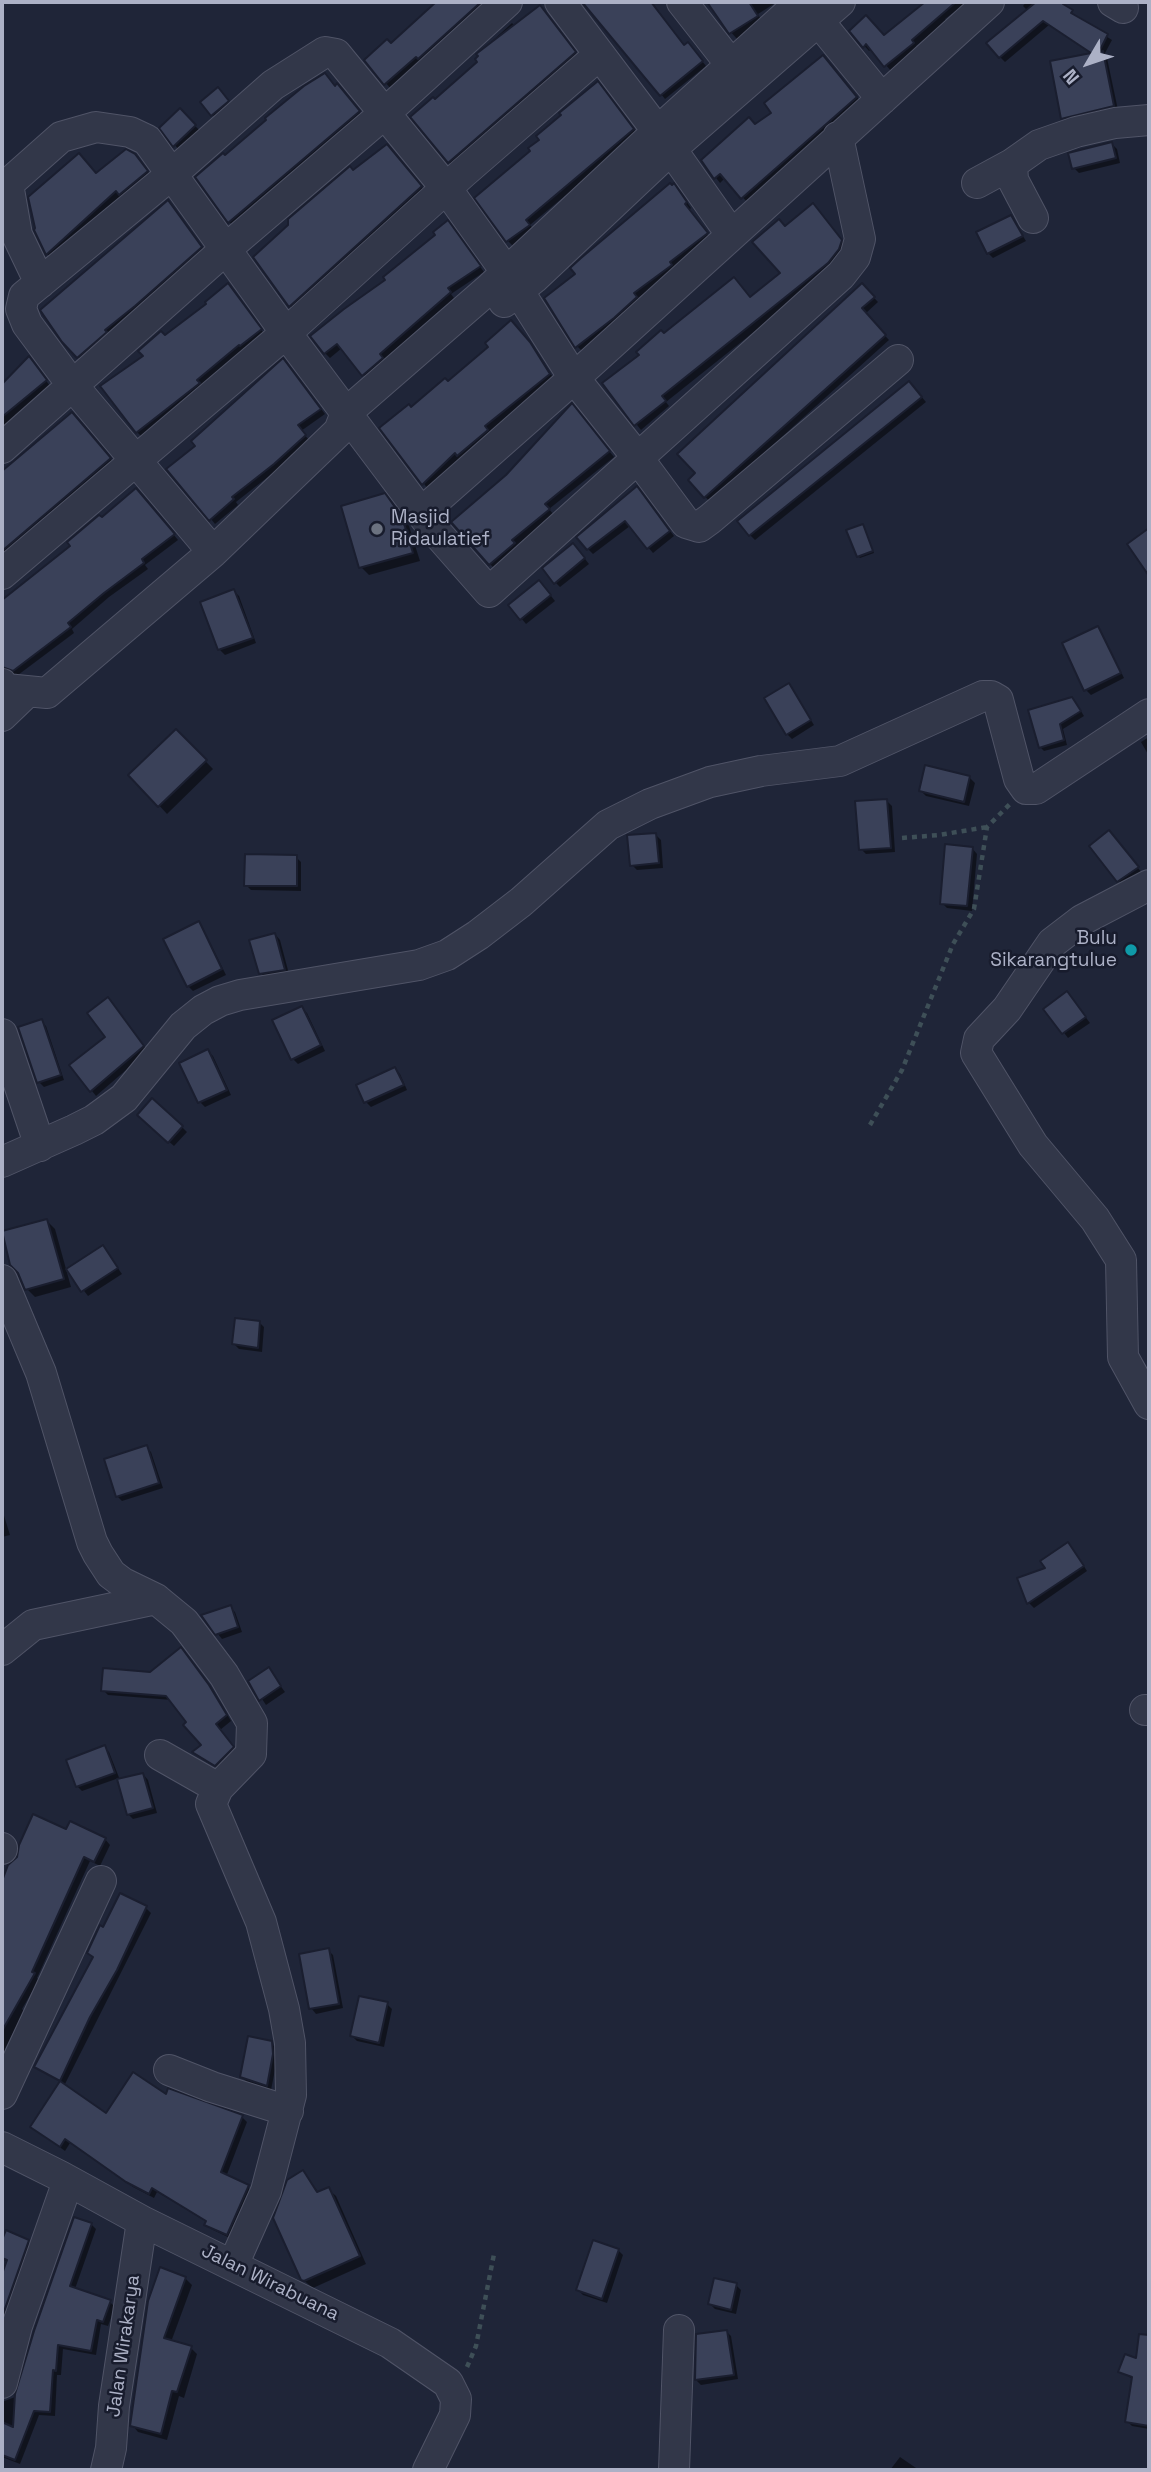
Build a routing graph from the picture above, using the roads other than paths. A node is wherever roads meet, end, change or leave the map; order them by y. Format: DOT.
graph roads {
  1 [pos="507,2"];
  2 [pos="560,2"];
  3 [pos="682,2"];
  4 [pos="989,2"];
  5 [pos="816,7"];
  6 [pos="599,55"];
  7 [pos="738,74"];
  8 [pos="882,99"];
  9 [pos="385,113"];
  10 [pos="1149,120"];
  11 [pos="838,137"];
  12 [pos="664,140"];
  13 [pos="1012,164"];
  14 [pos="172,174"];
  15 [pos="977,183"];
  16 [pos="446,188"];
  17 [pos="1033,218"];
  18 [pos="731,234"];
  19 [pos="227,248"];
  20 [pos="512,281"];
  21 [pos="40,283"];
  22 [pos="286,333"];
  23 [pos="898,360"];
  24 [pos="574,378"];
  25 [pos="73,386"];
  26 [pos="347,424"];
  27 [pos="2,448"];
  28 [pos="637,457"];
  29 [pos="136,460"];
  30 [pos="421,513"];
  31 [pos="213,552"];
  32 [pos="2,574"];
  33 [pos="14,688"];
  34 [pos="1149,714"];
  35 [pos="2,716"];
  36 [pos="1149,884"];
  37 [pos="2,1034"];
  38 [pos="40,1146"];
  39 [pos="2,1161"];
  40 [pos="2,1280"];
  41 [pos="1149,1404"];
  42 [pos="156,1599"];
  43 [pos="5,1640"];
  44 [pos="160,1755"];
  45 [pos="218,1787"];
  46 [pos="101,1881"];
  47 [pos="169,2070"];
  48 [pos="2,2094"];
  49 [pos="288,2111"];
  50 [pos="2,2147"];
  51 [pos="68,2181"];
  52 [pos="142,2221"];
  53 [pos="233,2265"];
  54 [pos="679,2330"];
  55 [pos="2,2383"];
  56 [pos="106,2470"];
  57 [pos="428,2470"];
  58 [pos="674,2470"];
  1 -- 9 [label="street"];
  2 -- 6 [label="street"];
  3 -- 7 [label="street"];
  4 -- 8 [label="street"];
  5 -- 7 [label="street"];
  5 -- 8 [label="street"];
  6 -- 12 [label="street"];
  6 -- 16 [label="street"];
  7 -- 12 [label="street"];
  8 -- 11 [label="street"];
  9 -- 14 [label="street"];
  9 -- 16 [label="street"];
  9 -- 19 [label="street"];
  10 -- 13 [label="street"];
  11 -- 18 [label="street"];
  11 -- 28 [label="street"];
  12 -- 18 [label="street"];
  12 -- 20 [label="street"];
  13 -- 15 [label="street"];
  13 -- 17 [label="street"];
  14 -- 19 [label="street"];
  14 -- 21 [label="street"];
  14 -- 21 [label="street"];
  16 -- 20 [label="street"];
  16 -- 22 [label="street"];
  18 -- 24 [label="street"];
  19 -- 22 [label="street"];
  19 -- 25 [label="street"];
  20 -- 24 [label="street"];
  20 -- 26 [label="street"];
  21 -- 25 [label="street"];
  22 -- 26 [label="street"];
  22 -- 29 [label="street"];
  23 -- 28 [label="street"];
  24 -- 28 [label="street"];
  24 -- 30 [label="street"];
  25 -- 27 [label="street"];
  25 -- 29 [label="street"];
  26 -- 30 [label="street"];
  26 -- 31 [label="street"];
  28 -- 30 [label="street"];
  29 -- 31 [label="street"];
  29 -- 32 [label="street"];
  31 -- 33 [label="street"];
  33 -- 35 [label="street"];
  34 -- 38 [label="street"];
  36 -- 41 [label="street"];
  37 -- 38 [label="street"];
  38 -- 39 [label="street"];
  40 -- 42 [label="street"];
  42 -- 43 [label="street"];
  42 -- 45 [label="street"];
  44 -- 45 [label="street"];
  45 -- 49 [label="street"];
  46 -- 48 [label="street"];
  47 -- 49 [label="street"];
  49 -- 53 [label="street"];
  50 -- 51 [label="street, Jalan Wirabuana"];
  51 -- 52 [label="street, Jalan Wirabuana"];
  51 -- 55 [label="street"];
  52 -- 53 [label="street, Jalan Wirabuana"];
  52 -- 56 [label="street, Jalan Wirakarya"];
  53 -- 57 [label="street, Jalan Wirabuana"];
  54 -- 58 [label="street"];
}
